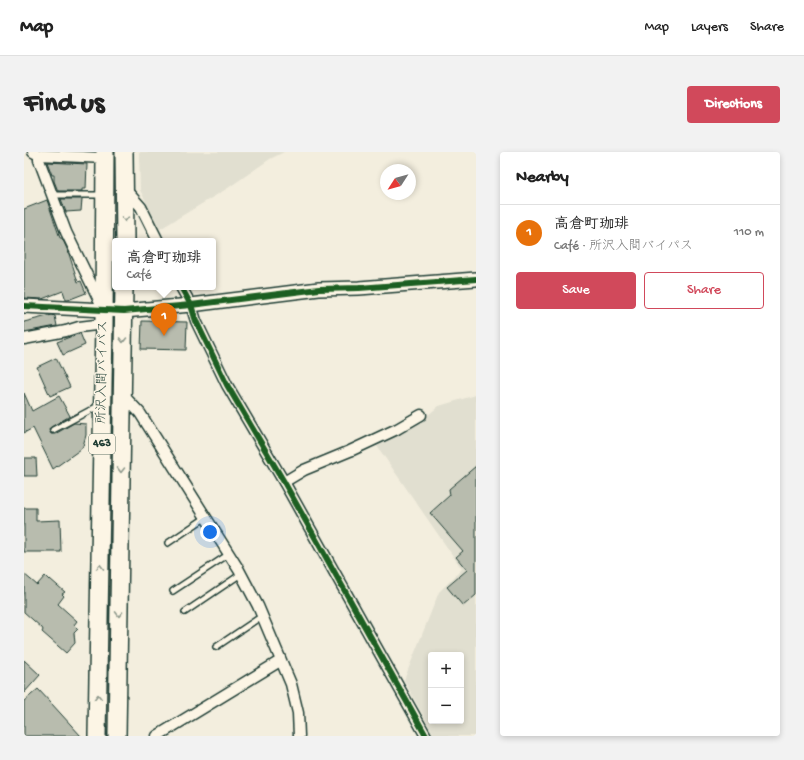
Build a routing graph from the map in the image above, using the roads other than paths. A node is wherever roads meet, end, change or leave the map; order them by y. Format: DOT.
graph roads {
  1 [pos="124,152"];
  2 [pos="36,153"];
  3 [pos="105,155"];
  4 [pos="125,189"];
  5 [pos="53,195"];
  6 [pos="104,195"];
  7 [pos="125,238"];
  8 [pos="156,238"];
  9 [pos="476,280"];
  10 [pos="124,290"];
  11 [pos="182,290"];
  12 [pos="190,305"];
  13 [pos="24,306"];
  14 [pos="124,311"];
  15 [pos="104,317"];
  16 [pos="24,339"];
  17 [pos="122,394"];
  18 [pos="102,404"];
  19 [pos="421,415"];
  20 [pos="53,430"];
  21 [pos="284,482"];
  22 [pos="205,518"];
  23 [pos="168,544"];
  24 [pos="229,554"];
  25 [pos="241,574"];
  26 [pos="173,591"];
  27 [pos="186,612"];
  28 [pos="262,616"];
  29 [pos="216,647"];
  30 [pos="280,661"];
  31 [pos="97,736"];
  32 [pos="117,736"];
  33 [pos="157,736"];
  34 [pos="299,736"];
  35 [pos="426,736"];
  1 -- 4 [label="highway"];
  2 -- 3 [label="street"];
  2 -- 5 [label="street"];
  3 -- 6 [label="highway, 所沢入間バイパス / 463"];
  4 -- 7 [label="highway, one-way"];
  4 -- 8 [label="street"];
  5 -- 6 [label="lane"];
  5 -- 15 [label="street"];
  6 -- 15 [label="highway, 所沢入間バイパス / 463"];
  9 -- 12 [label="street"];
  10 -- 14 [label="highway, 所沢入間バイパス / 463"];
  11 -- 12 [label="street"];
  12 -- 14 [label="street"];
  12 -- 21 [label="street"];
  13 -- 15 [label="street"];
  14 -- 15 [label="street"];
  14 -- 17 [label="highway, 所沢入間バイパス / 463, one-way"];
  15 -- 16 [label="street"];
  15 -- 18 [label="highway, 所沢入間バイパス / 463"];
  17 -- 22 [label="street"];
  17 -- 32 [label="highway, 所沢入間バイパス / 463, one-way"];
  18 -- 20 [label="lane"];
  31 -- 18 [label="highway, 所沢入間バイパス / 463, one-way"];
  19 -- 21 [label="street"];
  21 -- 35 [label="street"];
  22 -- 23 [label="lane"];
  22 -- 24 [label="street"];
  24 -- 25 [label="street"];
  24 -- 26 [label="lane"];
  25 -- 27 [label="lane"];
  25 -- 28 [label="street"];
  28 -- 29 [label="lane"];
  28 -- 30 [label="street"];
  30 -- 33 [label="street"];
  30 -- 34 [label="street"];
}
